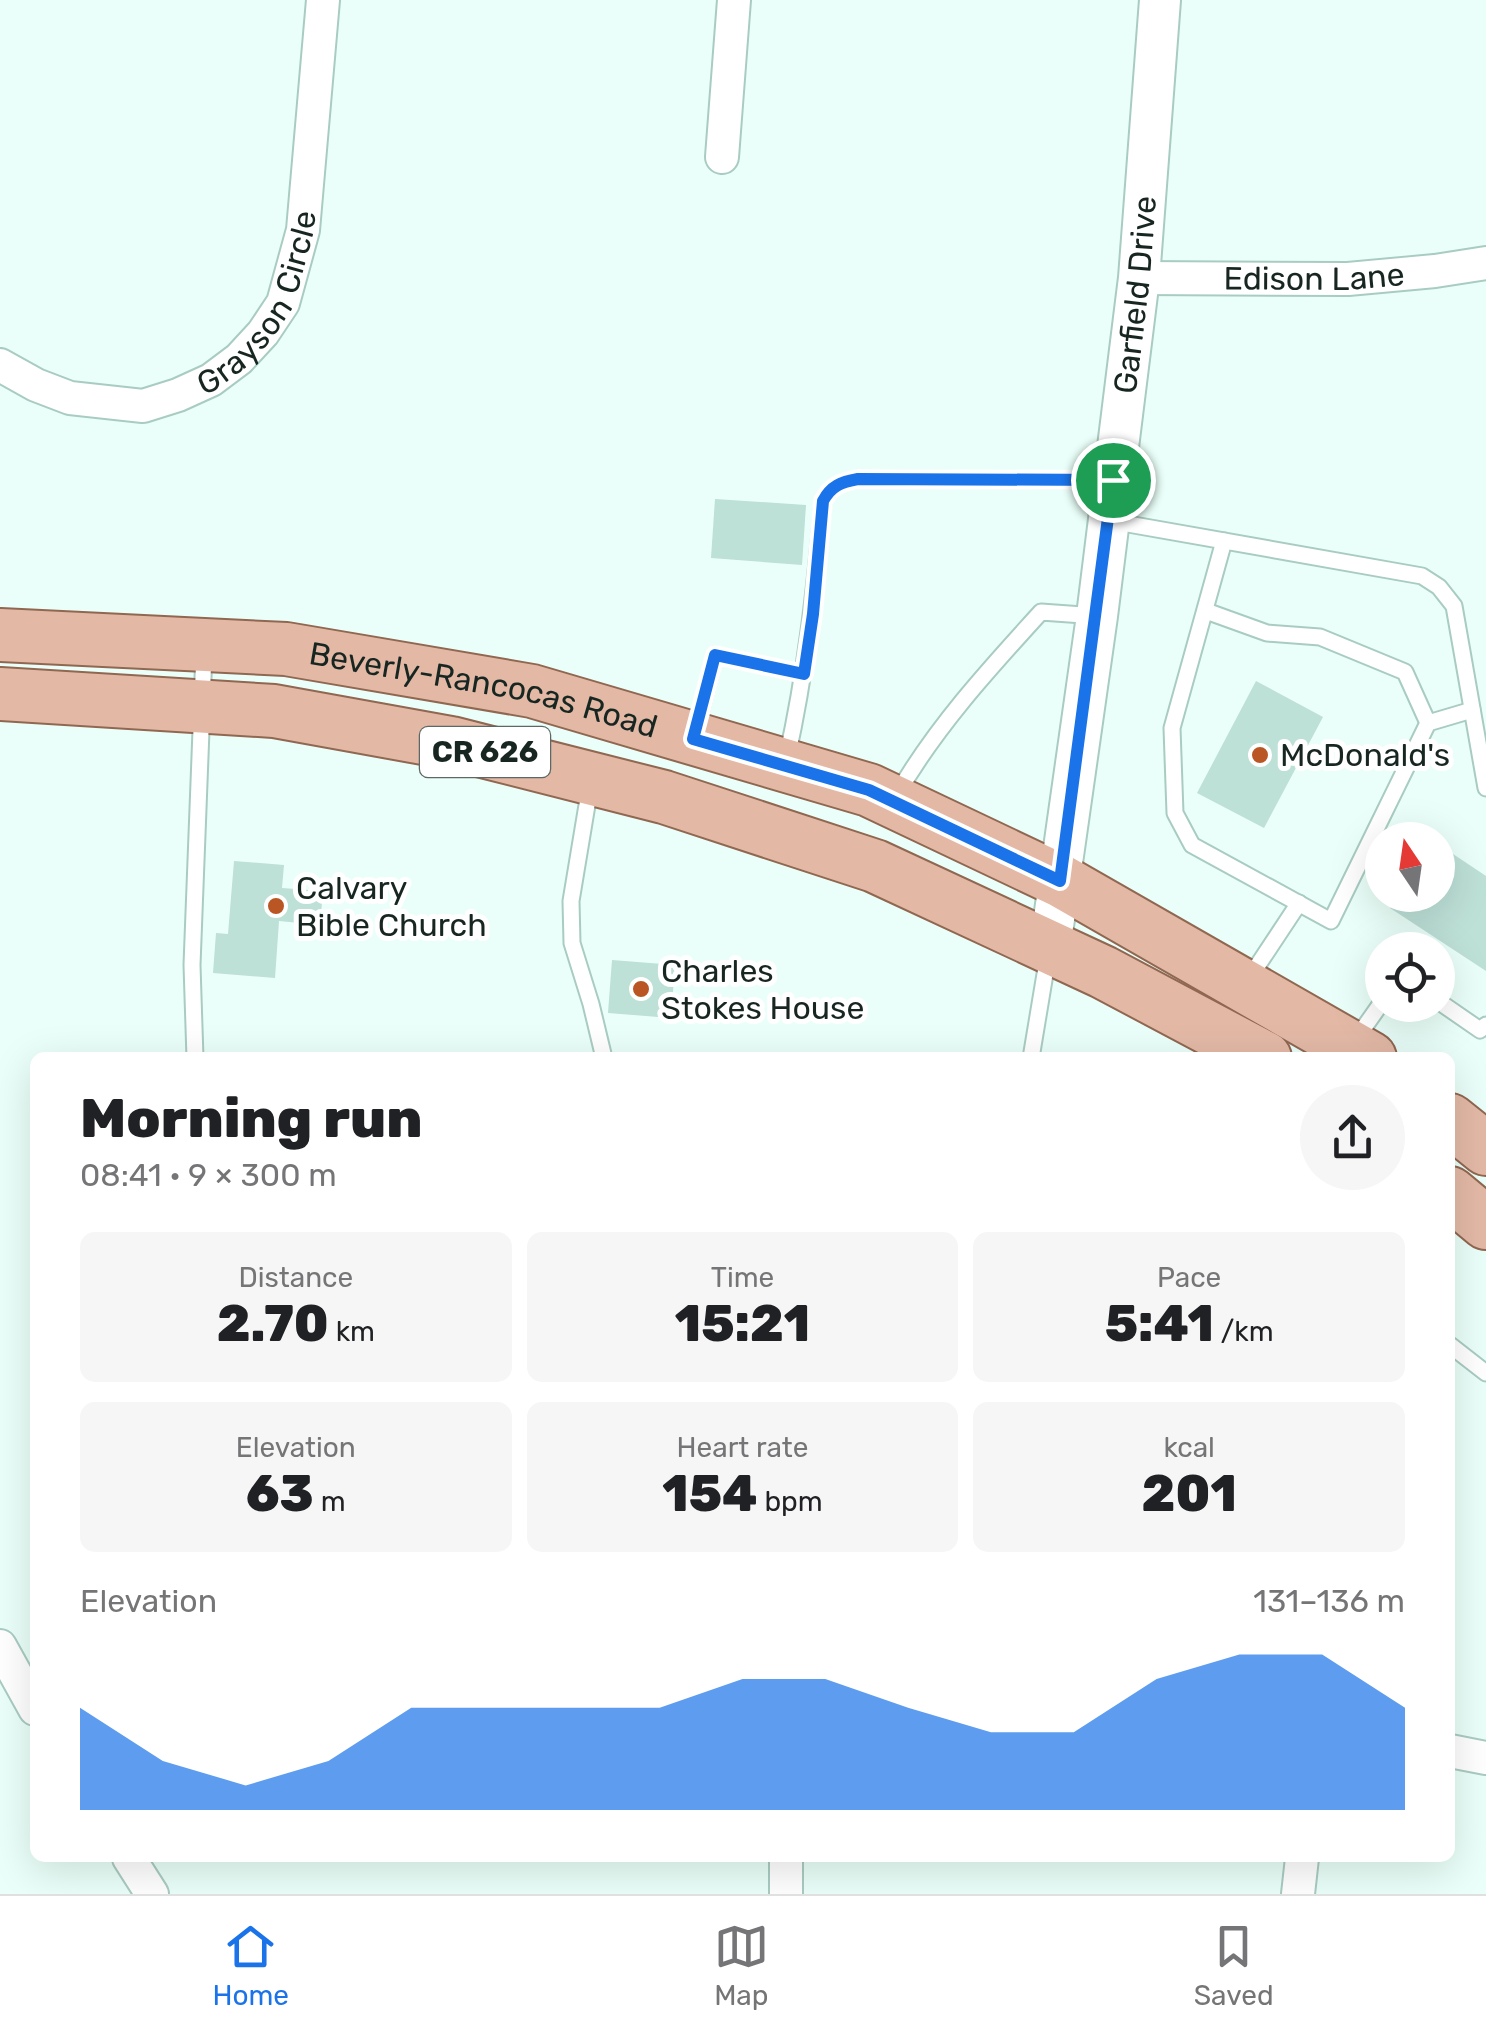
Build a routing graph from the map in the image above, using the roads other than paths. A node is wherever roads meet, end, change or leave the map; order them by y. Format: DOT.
graph roads {
  1 [pos="323,0"];
  2 [pos="734,0"];
  3 [pos="1160,0"];
  4 [pos="722,157"];
  5 [pos="1486,262"];
  6 [pos="1139,278"];
  7 [pos="0,364"];
  8 [pos="1113,480"];
  9 [pos="1107,520"];
  10 [pos="1224,541"];
  11 [pos="1206,611"];
  12 [pos="1097,616"];
  13 [pos="0,635"];
  14 [pos="204,644"];
  15 [pos="804,674"];
  16 [pos="0,694"];
  17 [pos="200,706"];
  18 [pos="1472,710"];
  19 [pos="1428,723"];
  20 [pos="693,739"];
  21 [pos="785,766"];
  22 [pos="591,778"];
  23 [pos="1486,788"];
  24 [pos="893,802"];
  25 [pos="1060,881"];
  26 [pos="1299,904"];
  27 [pos="1050,947"];
  28 [pos="1245,985"];
  29 [pos="1455,1013"];
  30 [pos="1373,1022"];
  31 [pos="1486,1024"];
  32 [pos="195,1052"];
  33 [pos="603,1052"];
  34 [pos="1032,1052"];
  35 [pos="1254,1052"];
  36 [pos="1360,1052"];
  37 [pos="1455,1124"];
  38 [pos="1486,1148"];
  39 [pos="1455,1197"];
  40 [pos="1486,1223"];
  41 [pos="1455,1349"];
  42 [pos="1486,1373"];
  43 [pos="0,1646"];
  44 [pos="30,1700"];
  45 [pos="1455,1751"];
  46 [pos="1486,1758"];
  47 [pos="132,1862"];
  48 [pos="786,1862"];
  49 [pos="1302,1862"];
  50 [pos="152,1894"];
  51 [pos="786,1894"];
  52 [pos="1298,1894"];
  1 -- 7 [label="street, Grayson Circle"];
  2 -- 4 [label="street"];
  3 -- 6 [label="street, Garfield Drive"];
  5 -- 6 [label="street, Edison Lane"];
  6 -- 8 [label="street, Garfield Drive"];
  8 -- 9 [label="street, Garfield Drive"];
  8 -- 15 [label="lane"];
  9 -- 10 [label="lane"];
  9 -- 12 [label="street, Garfield Drive"];
  10 -- 11 [label="lane"];
  10 -- 18 [label="lane"];
  11 -- 19 [label="lane"];
  11 -- 26 [label="lane"];
  12 -- 24 [label="lane"];
  12 -- 25 [label="street, Garfield Drive"];
  13 -- 14 [label="main road, Beverly-Rancocas Road / CR 626"];
  14 -- 17 [label="lane"];
  14 -- 20 [label="main road, Beverly-Rancocas Road / CR 626"];
  15 -- 20 [label="lane"];
  15 -- 21 [label="lane"];
  16 -- 17 [label="main road, Beverly-Rancocas Road / CR 626"];
  17 -- 22 [label="main road, Beverly-Rancocas Road / CR 626"];
  17 -- 32 [label="lane"];
  18 -- 19 [label="lane"];
  18 -- 23 [label="lane"];
  19 -- 26 [label="lane"];
  20 -- 21 [label="main road, Beverly-Rancocas Road / CR 626"];
  21 -- 24 [label="main road, Beverly-Rancocas Road / CR 626"];
  22 -- 27 [label="main road, Beverly-Rancocas Road / CR 626"];
  22 -- 33 [label="lane"];
  24 -- 25 [label="main road, Beverly-Rancocas Road / CR 626"];
  25 -- 27 [label="street, Garfield Drive"];
  25 -- 28 [label="main road, Beverly-Rancocas Road / CR 626"];
  26 -- 28 [label="lane"];
  27 -- 34 [label="lane"];
  27 -- 35 [label="main road, Beverly-Rancocas Road / CR 626"];
  28 -- 36 [label="main road, Beverly-Rancocas Road / CR 626"];
  29 -- 31 [label="lane"];
  30 -- 36 [label="lane"];
  37 -- 38 [label="main road"];
  39 -- 40 [label="main road"];
  41 -- 42 [label="lane"];
  43 -- 44 [label="street"];
  45 -- 46 [label="street"];
  47 -- 50 [label="street"];
  48 -- 51 [label="street"];
  49 -- 52 [label="street"];
}
